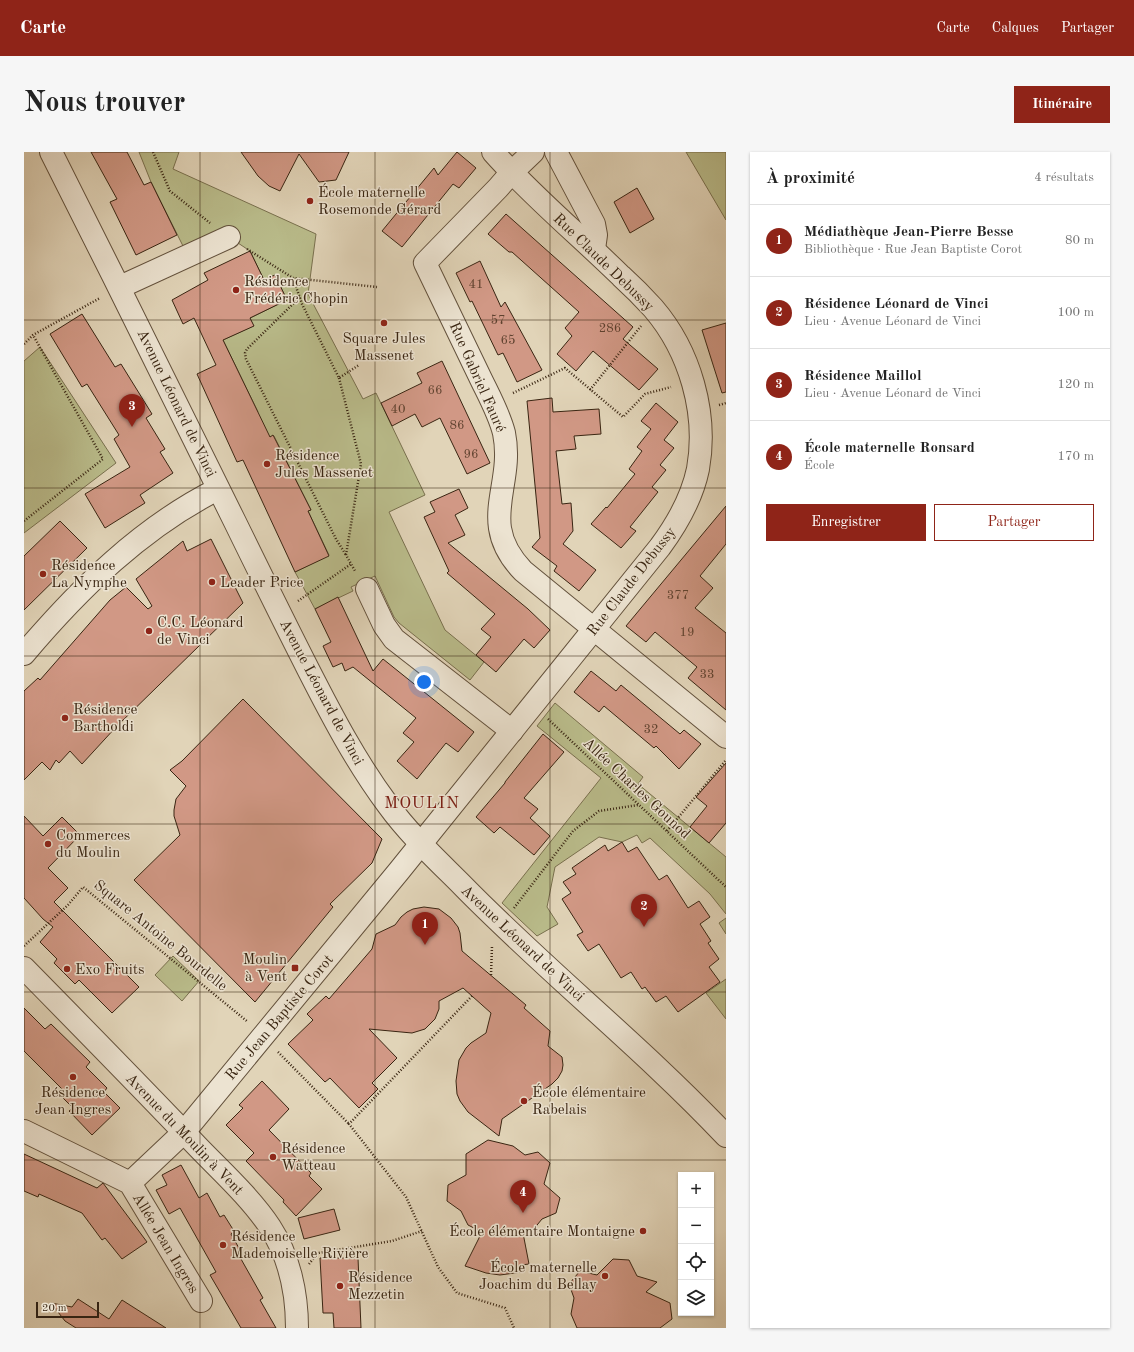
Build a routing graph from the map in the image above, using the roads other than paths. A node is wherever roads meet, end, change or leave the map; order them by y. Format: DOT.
graph roads {
  1 [pos="51,152"];
  2 [pos="493,152"];
  3 [pos="533,152"];
  4 [pos="556,152"];
  5 [pos="511,173"];
  6 [pos="229,238"];
  7 [pos="594,249"];
  8 [pos="120,287"];
  9 [pos="218,489"];
  10 [pos="366,589"];
  11 [pos="594,630"];
  12 [pos="24,654"];
  13 [pos="512,731"];
  14 [pos="726,736"];
  15 [pos="420,844"];
  16 [pos="24,968"];
  17 [pos="723,1127"];
  18 [pos="24,1131"];
  19 [pos="184,1132"];
  20 [pos="130,1184"];
  21 [pos="201,1302"];
  22 [pos="297,1328"];
  1 -- 8 [label="street, Avenue Léonard de Vinci"];
  2 -- 5 [label="street, Rue Claude Debussy"];
  3 -- 5 [label="street"];
  4 -- 7 [label="street"];
  5 -- 7 [label="street, Rue Claude Debussy"];
  5 -- 11 [label="street, Rue Gabriel Fauré"];
  6 -- 8 [label="street"];
  7 -- 11 [label="street, Rue Claude Debussy"];
  8 -- 9 [label="street, Avenue Léonard de Vinci"];
  9 -- 12 [label="street"];
  9 -- 15 [label="street, Avenue Léonard de Vinci"];
  10 -- 13 [label="street"];
  11 -- 13 [label="street, Rue Claude Debussy"];
  11 -- 14 [label="street, Rue Gabriel Fauré"];
  13 -- 15 [label="street, Rue Claude Debussy"];
  15 -- 17 [label="street, Avenue Léonard de Vinci"];
  15 -- 19 [label="street, Rue Jean Baptiste Corot"];
  16 -- 19 [label="street, Avenue du Moulin à Vent"];
  18 -- 20 [label="street, Allée Jean Ingres"];
  19 -- 20 [label="street, Rue Jean Baptiste Corot"];
  19 -- 22 [label="street, Avenue du Moulin à Vent"];
  20 -- 21 [label="street, Allée Jean Ingres"];
}
